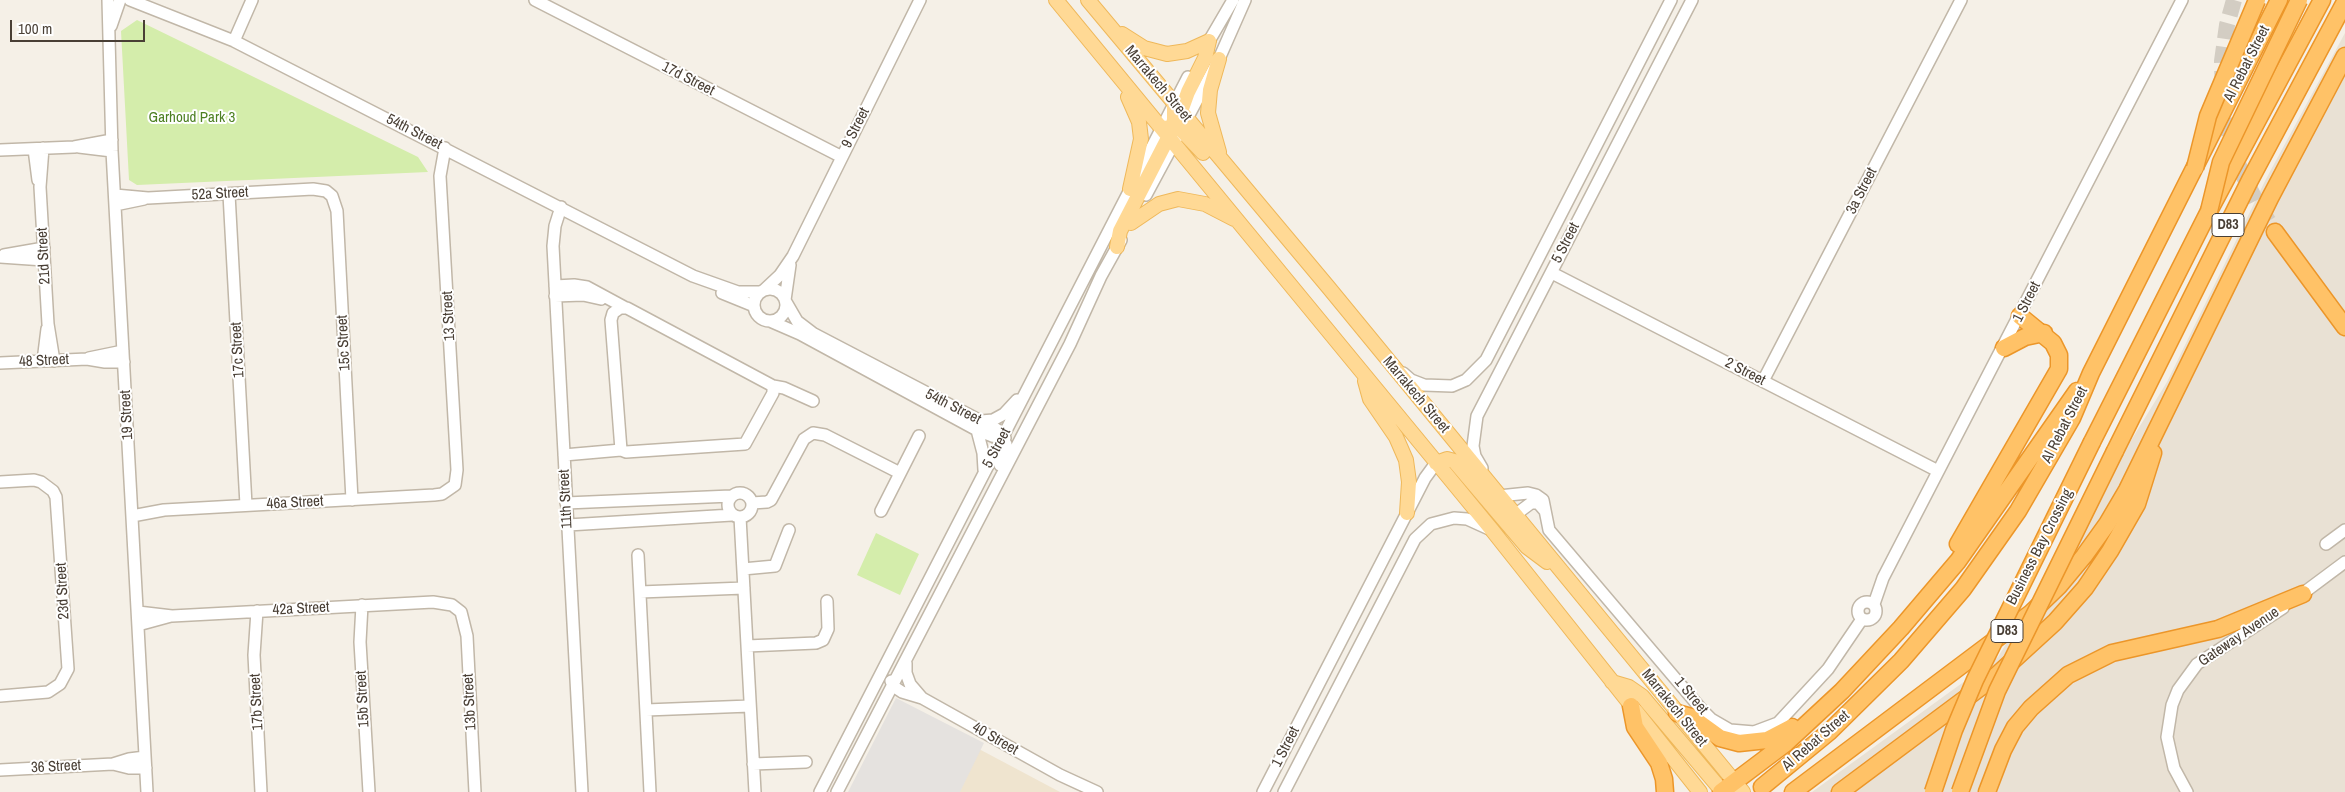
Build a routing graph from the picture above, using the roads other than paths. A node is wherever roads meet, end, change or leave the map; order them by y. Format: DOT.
graph roads {
  1 [pos="108,0"];
  2 [pos="120,0"];
  3 [pos="130,0"];
  4 [pos="252,0"];
  5 [pos="535,0"];
  6 [pos="920,0"];
  7 [pos="1056,0"];
  8 [pos="1088,0"];
  9 [pos="1233,0"];
  10 [pos="1245,0"];
  11 [pos="1671,0"];
  12 [pos="1692,0"];
  13 [pos="1962,0"];
  14 [pos="2182,0"];
  15 [pos="2257,0"];
  16 [pos="2279,0"];
  17 [pos="2299,0"];
  18 [pos="2322,0"];
  19 [pos="2345,2"];
  20 [pos="1109,25"];
  21 [pos="1082,33"];
  22 [pos="108,38"];
  23 [pos="234,41"];
  24 [pos="1209,41"];
  25 [pos="2345,56"];
  26 [pos="1219,60"];
  27 [pos="1122,82"];
  28 [pos="1175,124"];
  29 [pos="112,145"];
  30 [pos="39,148"];
  31 [pos="0,150"];
  32 [pos="450,151"];
  33 [pos="842,157"];
  34 [pos="1222,162"];
  35 [pos="2195,168"];
  36 [pos="1130,189"];
  37 [pos="326,191"];
  38 [pos="229,194"];
  39 [pos="1252,199"];
  40 [pos="1569,199"];
  41 [pos="115,200"];
  42 [pos="557,205"];
  43 [pos="1584,209"];
  44 [pos="2209,211"];
  45 [pos="1239,220"];
  46 [pos="1131,223"];
  47 [pos="2275,232"];
  48 [pos="1117,247"];
  49 [pos="44,248"];
  50 [pos="0,256"];
  51 [pos="793,256"];
  52 [pos="44,260"];
  53 [pos="1552,272"];
  54 [pos="693,276"];
  55 [pos="555,291"];
  56 [pos="762,291"];
  57 [pos="785,301"];
  58 [pos="754,306"];
  59 [pos="624,307"];
  60 [pos="613,313"];
  61 [pos="2020,316"];
  62 [pos="770,321"];
  63 [pos="2345,327"];
  64 [pos="2044,334"];
  65 [pos="2004,348"];
  66 [pos="123,356"];
  67 [pos="1383,356"];
  68 [pos="48,361"];
  69 [pos="0,364"];
  70 [pos="2091,373"];
  71 [pos="1364,376"];
  72 [pos="1764,381"];
  73 [pos="773,386"];
  74 [pos="1026,392"];
  75 [pos="813,401"];
  76 [pos="2164,418"];
  77 [pos="978,426"];
  78 [pos="1024,434"];
  79 [pos="919,436"];
  80 [pos="1003,438"];
  81 [pos="621,450"];
  82 [pos="564,454"];
  83 [pos="1436,463"];
  84 [pos="1938,471"];
  85 [pos="984,472"];
  86 [pos="900,473"];
  87 [pos="0,482"];
  88 [pos="455,484"];
  89 [pos="1496,493"];
  90 [pos="731,496"];
  91 [pos="352,500"];
  92 [pos="618,501"];
  93 [pos="566,503"];
  94 [pos="752,503"];
  95 [pos="246,506"];
  96 [pos="881,511"];
  97 [pos="132,512"];
  98 [pos="1546,512"];
  99 [pos="1407,513"];
  100 [pos="736,516"];
  101 [pos="1515,516"];
  102 [pos="618,522"];
  103 [pos="568,525"];
  104 [pos="789,530"];
  105 [pos="1492,530"];
  106 [pos="2345,530"];
  107 [pos="2326,544"];
  108 [pos="638,555"];
  109 [pos="2345,562"];
  110 [pos="954,567"];
  111 [pos="1559,568"];
  112 [pos="743,569"];
  113 [pos="933,574"];
  114 [pos="744,588"];
  115 [pos="640,592"];
  116 [pos="2303,594"];
  117 [pos="1927,596"];
  118 [pos="827,601"];
  119 [pos="358,606"];
  120 [pos="138,612"];
  121 [pos="253,612"];
  122 [pos="461,612"];
  123 [pos="172,616"];
  124 [pos="138,625"];
  125 [pos="747,646"];
  126 [pos="906,662"];
  127 [pos="1611,682"];
  128 [pos="893,686"];
  129 [pos="1842,691"];
  130 [pos="0,696"];
  131 [pos="922,698"];
  132 [pos="750,706"];
  133 [pos="1631,706"];
  134 [pos="646,710"];
  135 [pos="1677,713"];
  136 [pos="806,762"];
  137 [pos="145,763"];
  138 [pos="753,764"];
  139 [pos="1871,769"];
  140 [pos="0,770"];
  141 [pos="1762,787"];
  142 [pos="1729,790"];
  143 [pos="147,792"];
  144 [pos="262,792"];
  145 [pos="369,792"];
  146 [pos="475,792"];
  147 [pos="582,792"];
  148 [pos="650,792"];
  149 [pos="755,792"];
  150 [pos="820,792"];
  151 [pos="837,792"];
  152 [pos="1097,792"];
  153 [pos="1263,792"];
  154 [pos="1284,792"];
  155 [pos="1665,792"];
  156 [pos="1700,792"];
  157 [pos="1792,792"];
  158 [pos="1840,792"];
  159 [pos="1854,792"];
  160 [pos="1933,792"];
  161 [pos="1960,792"];
  162 [pos="1987,792"];
  163 [pos="2187,792"];
  1 -- 22 [label="street, 19 Street"];
  2 -- 22 [label="street, 19 Street"];
  3 -- 23 [label="street, 54th Street"];
  4 -- 23 [label="street"];
  5 -- 33 [label="street, 17d Street"];
  6 -- 33 [label="street, 9 Street"];
  7 -- 21 [label="main road, Marrakech Street"];
  8 -- 20 [label="main road, Marrakech Street"];
  9 -- 24 [label="street"];
  10 -- 26 [label="street"];
  11 -- 40 [label="street, 5 Street"];
  12 -- 43 [label="street, 5 Street"];
  13 -- 72 [label="street, 3a Street"];
  14 -- 61 [label="street, 1 Street"];
  15 -- 35 [label="highway, bridge"];
  16 -- 35 [label="highway, Al Rebat Street"];
  17 -- 44 [label="highway, bridge"];
  18 -- 44 [label="highway, D83"];
  19 -- 161 [label="highway, Business Bay Crossing / D83, bridge"];
  20 -- 24 [label="main road"];
  20 -- 28 [label="main road, Marrakech Street"];
  21 -- 27 [label="main road, Marrakech Street"];
  21 -- 28 [label="main road"];
  22 -- 29 [label="street, 19 Street"];
  23 -- 32 [label="street, 54th Street"];
  24 -- 28 [label="main road"];
  25 -- 76 [label="highway, Al Rebat Street / D83"];
  26 -- 28 [label="street"];
  26 -- 34 [label="main road"];
  27 -- 28 [label="main road, Marrakech Street"];
  27 -- 36 [label="main road"];
  28 -- 34 [label="main road, Marrakech Street"];
  28 -- 36 [label="street, 5 Street"];
  28 -- 39 [label="main road"];
  28 -- 45 [label="main road, Marrakech Street"];
  28 -- 46 [label="street, 5 Street"];
  28 -- 48 [label="main road"];
  29 -- 30 [label="street"];
  29 -- 41 [label="street, 19 Street"];
  30 -- 31 [label="street"];
  30 -- 49 [label="street, 21d Street"];
  32 -- 42 [label="street, 54th Street"];
  32 -- 88 [label="street, 13 Street"];
  33 -- 51 [label="street, 9 Street"];
  34 -- 39 [label="main road, Marrakech Street"];
  35 -- 70 [label="highway, Al Rebat Street"];
  36 -- 74 [label="street, 5 Street"];
  37 -- 38 [label="street, 52a Street"];
  37 -- 91 [label="street, 15c Street"];
  38 -- 41 [label="street, 52a Street"];
  38 -- 95 [label="street, 17c Street"];
  39 -- 67 [label="main road, Marrakech Street"];
  40 -- 43 [label="street"];
  40 -- 67 [label="street, 5 Street"];
  41 -- 66 [label="street, 19 Street"];
  42 -- 54 [label="street, 54th Street"];
  42 -- 55 [label="street, 11th Street"];
  43 -- 53 [label="street, 5 Street"];
  44 -- 160 [label="highway, Business Bay Crossing / D83, bridge"];
  45 -- 46 [label="main road"];
  45 -- 71 [label="main road, Marrakech Street"];
  46 -- 48 [label="street, 5 Street"];
  47 -- 63 [label="highway"];
  48 -- 78 [label="street, 5 Street"];
  49 -- 50 [label="street"];
  49 -- 52 [label="street, 21d Street"];
  50 -- 52 [label="street"];
  51 -- 56 [label="street, 9 Street"];
  51 -- 57 [label="street, 9 Street"];
  52 -- 68 [label="street, 21d Street"];
  53 -- 72 [label="street, 2 Street"];
  53 -- 89 [label="street, 5 Street"];
  54 -- 56 [label="street, 54th Street"];
  54 -- 58 [label="street, 54th Street"];
  55 -- 59 [label="street"];
  55 -- 60 [label="street"];
  55 -- 82 [label="street, 11th Street"];
  56 -- 57 [label="street"];
  56 -- 58 [label="street"];
  57 -- 62 [label="street"];
  57 -- 77 [label="street, 54th Street"];
  58 -- 62 [label="street"];
  59 -- 60 [label="street"];
  59 -- 73 [label="street"];
  60 -- 81 [label="street"];
  61 -- 64 [label="highway"];
  61 -- 65 [label="street, 1 Street"];
  62 -- 77 [label="street, 54th Street"];
  64 -- 65 [label="highway"];
  64 -- 117 [label="highway"];
  65 -- 84 [label="street, 1 Street"];
  66 -- 68 [label="street, 48 Street"];
  66 -- 97 [label="street, 19 Street"];
  67 -- 89 [label="main road, Marrakech Street"];
  68 -- 69 [label="street, 48 Street"];
  70 -- 117 [label="highway"];
  70 -- 141 [label="highway, Al Rebat Street"];
  71 -- 83 [label="main road, Marrakech Street"];
  71 -- 99 [label="main road"];
  72 -- 84 [label="street, 2 Street"];
  73 -- 75 [label="street"];
  73 -- 81 [label="street"];
  74 -- 77 [label="street"];
  74 -- 80 [label="street, 5 Street"];
  76 -- 139 [label="highway"];
  76 -- 157 [label="highway, Al Rebat Street / D83"];
  77 -- 80 [label="street, 54th Street"];
  77 -- 85 [label="street"];
  78 -- 80 [label="street"];
  78 -- 110 [label="street, 5 Street"];
  79 -- 86 [label="street"];
  80 -- 85 [label="street, 5 Street"];
  80 -- 110 [label="street"];
  81 -- 82 [label="street"];
  82 -- 93 [label="street, 11th Street"];
  83 -- 99 [label="street, 1 Street"];
  83 -- 105 [label="main road, Marrakech Street"];
  83 -- 111 [label="main road"];
  84 -- 98 [label="street, 1 Street"];
  85 -- 113 [label="street, 5 Street"];
  86 -- 94 [label="street"];
  86 -- 96 [label="street"];
  87 -- 130 [label="street, 23d Street"];
  88 -- 91 [label="street, 46a Street"];
  89 -- 98 [label="street, 1 Street"];
  89 -- 101 [label="main road, Marrakech Street"];
  90 -- 92 [label="street"];
  90 -- 94 [label="street"];
  90 -- 100 [label="street"];
  91 -- 95 [label="street, 46a Street"];
  92 -- 93 [label="street"];
  92 -- 102 [label="street"];
  93 -- 103 [label="street, 11th Street"];
  94 -- 100 [label="street"];
  95 -- 97 [label="street, 46a Street"];
  97 -- 120 [label="street, 19 Street"];
  98 -- 101 [label="street"];
  99 -- 153 [label="street, 1 Street"];
  100 -- 102 [label="street"];
  100 -- 112 [label="street"];
  101 -- 111 [label="main road, Marrakech Street"];
  102 -- 103 [label="street"];
  103 -- 147 [label="street, 11th Street"];
  104 -- 112 [label="street"];
  105 -- 127 [label="main road, Marrakech Street"];
  105 -- 154 [label="street, 1 Street"];
  106 -- 107 [label="street"];
  108 -- 115 [label="street"];
  109 -- 116 [label="street, Gateway Avenue"];
  110 -- 126 [label="street, 5 Street"];
  111 -- 135 [label="main road, Marrakech Street"];
  112 -- 114 [label="street"];
  113 -- 128 [label="street"];
  113 -- 150 [label="street, 5 Street"];
  114 -- 115 [label="street"];
  114 -- 125 [label="street"];
  115 -- 134 [label="street"];
  116 -- 162 [label="highway"];
  116 -- 163 [label="street, Gateway Avenue"];
  117 -- 129 [label="highway"];
  118 -- 125 [label="street"];
  119 -- 121 [label="street, 42a Street"];
  119 -- 122 [label="street, 42a Street"];
  119 -- 145 [label="street, 15b Street"];
  120 -- 123 [label="street, 42a Street"];
  120 -- 124 [label="street, 19 Street"];
  121 -- 123 [label="street, 42a Street"];
  121 -- 144 [label="street, 17b Street"];
  122 -- 146 [label="street, 13b Street"];
  123 -- 124 [label="street"];
  124 -- 137 [label="street, 19 Street"];
  125 -- 132 [label="street"];
  126 -- 128 [label="street, 5 Street"];
  126 -- 131 [label="street"];
  127 -- 133 [label="main road, Marrakech Street"];
  127 -- 142 [label="main road"];
  128 -- 131 [label="street, 40 Street"];
  128 -- 151 [label="street, 5 Street"];
  129 -- 135 [label="highway"];
  129 -- 142 [label="highway"];
  131 -- 152 [label="street, 40 Street"];
  132 -- 134 [label="street"];
  132 -- 138 [label="street"];
  133 -- 155 [label="highway"];
  133 -- 156 [label="main road, Marrakech Street"];
  134 -- 148 [label="street"];
  135 -- 142 [label="main road, Marrakech Street"];
  136 -- 138 [label="street"];
  137 -- 140 [label="street, 36 Street"];
  137 -- 143 [label="street, 19 Street"];
  138 -- 149 [label="street"];
  139 -- 158 [label="highway"];
  139 -- 159 [label="highway"];
}
